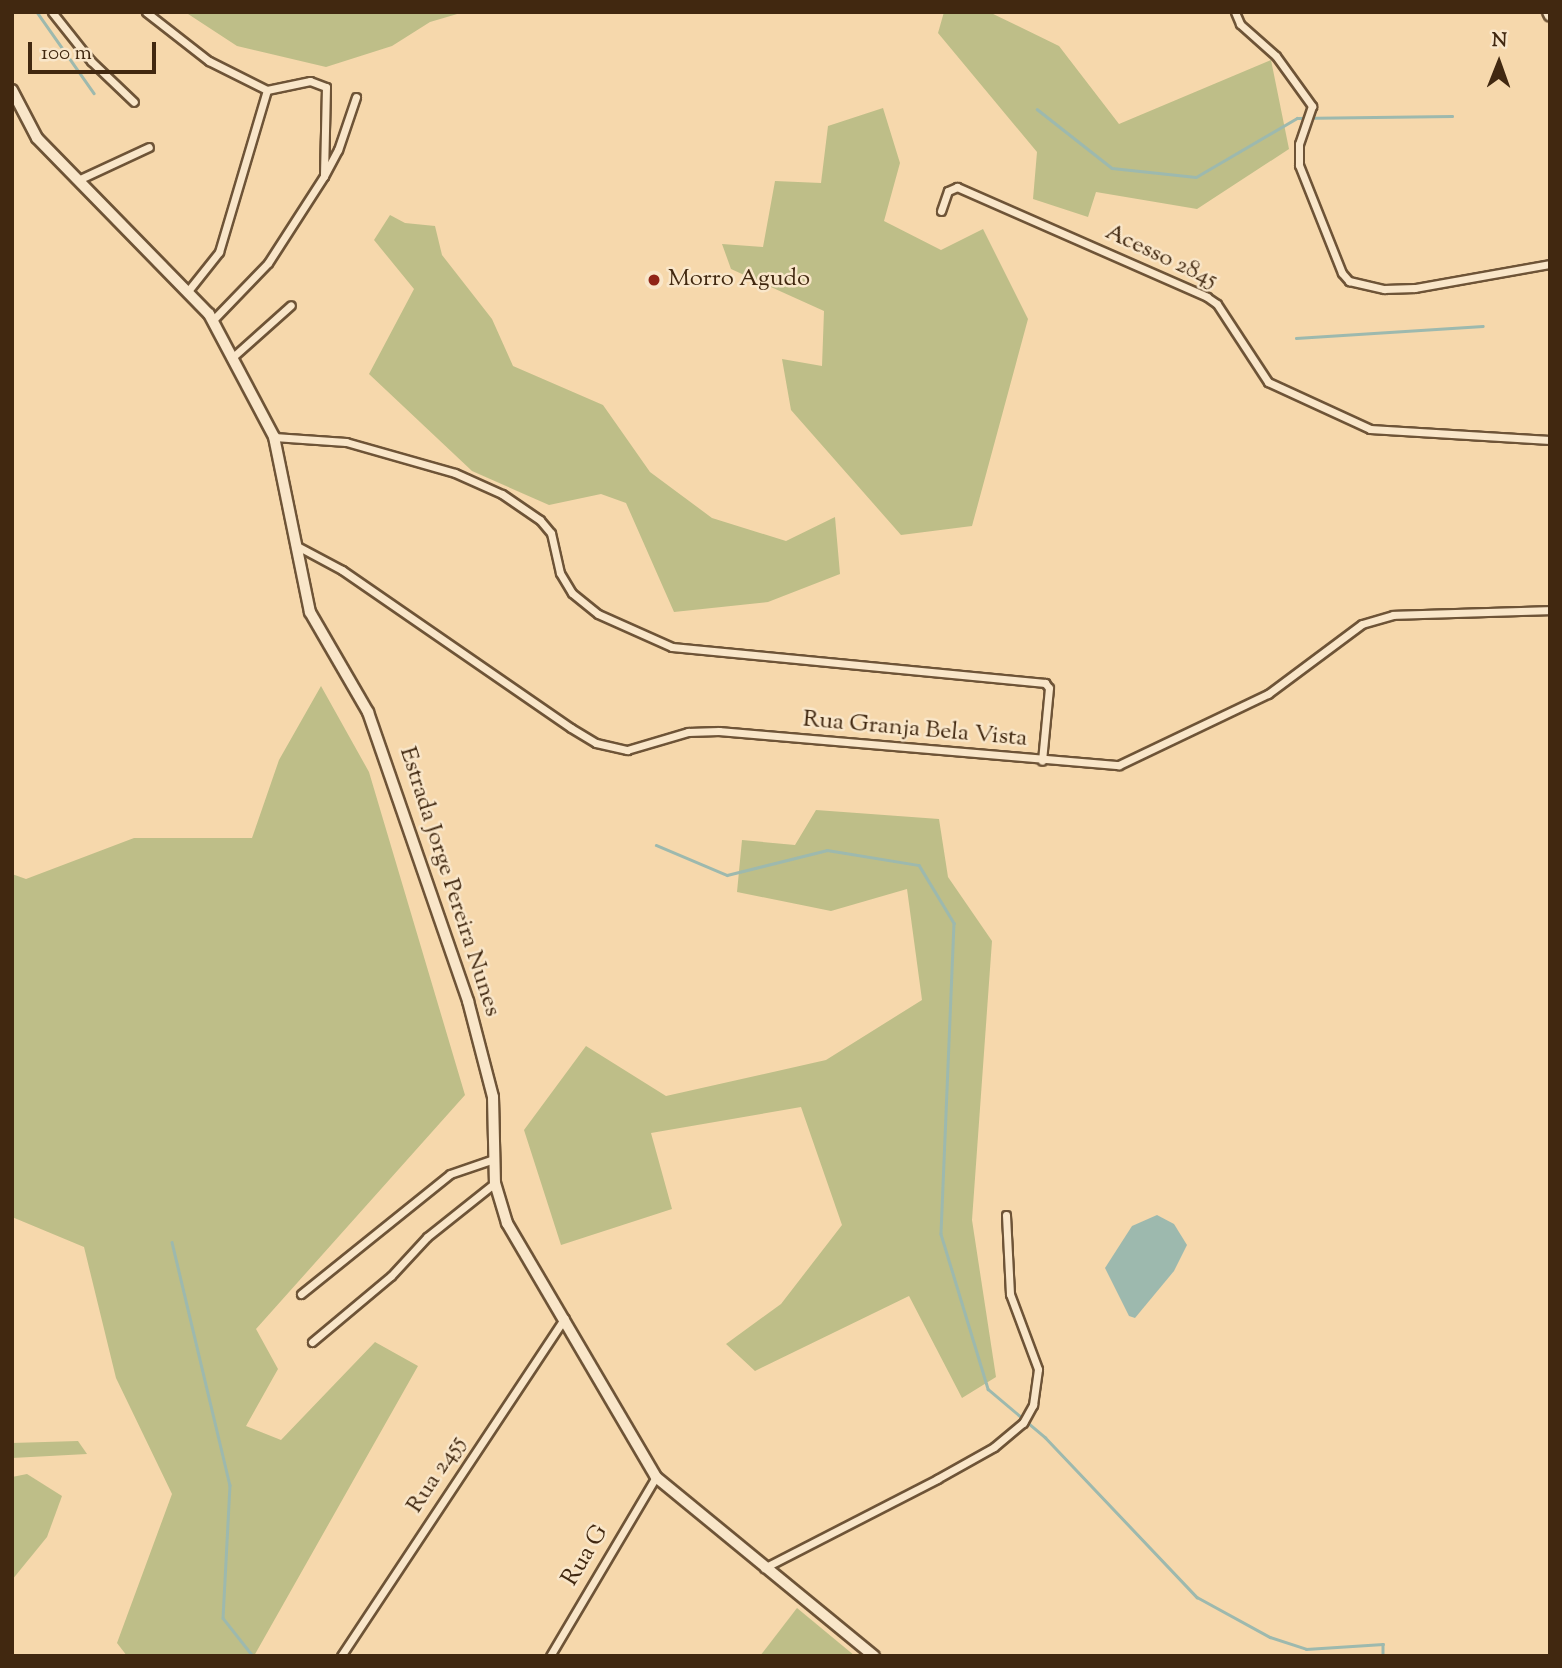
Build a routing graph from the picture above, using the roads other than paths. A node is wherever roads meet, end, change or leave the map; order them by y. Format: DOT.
graph roads {
  1 [pos="52,12"];
  2 [pos="146,12"];
  3 [pos="1235,12"];
  4 [pos="12,90"];
  5 [pos="267,90"];
  6 [pos="356,97"];
  7 [pos="134,102"];
  8 [pos="149,147"];
  9 [pos="324,176"];
  10 [pos="78,180"];
  11 [pos="941,211"];
  12 [pos="1550,264"];
  13 [pos="188,291"];
  14 [pos="291,305"];
  15 [pos="213,320"];
  16 [pos="234,356"];
  17 [pos="274,437"];
  18 [pos="1550,440"];
  19 [pos="299,547"];
  20 [pos="1550,610"];
  21 [pos="1042,761"];
  22 [pos="494,1159"];
  23 [pos="495,1182"];
  24 [pos="1006,1215"];
  25 [pos="301,1294"];
  26 [pos="566,1317"];
  27 [pos="312,1342"];
  28 [pos="656,1478"];
  29 [pos="763,1568"];
  30 [pos="341,1656"];
  31 [pos="550,1656"];
  32 [pos="874,1656"];
  1 -- 7 [label="street"];
  2 -- 5 [label="street"];
  3 -- 12 [label="street"];
  4 -- 10 [label="street, Estrada Jorge Pereira Nunes"];
  5 -- 9 [label="street"];
  5 -- 13 [label="street"];
  6 -- 9 [label="street"];
  8 -- 10 [label="street"];
  9 -- 15 [label="street"];
  10 -- 13 [label="street, Estrada Jorge Pereira Nunes"];
  11 -- 18 [label="street, Acesso 2845"];
  13 -- 15 [label="street, Estrada Jorge Pereira Nunes"];
  14 -- 16 [label="street"];
  15 -- 16 [label="street, Estrada Jorge Pereira Nunes"];
  16 -- 17 [label="street, Estrada Jorge Pereira Nunes"];
  17 -- 19 [label="street, Estrada Jorge Pereira Nunes"];
  17 -- 21 [label="street"];
  19 -- 21 [label="street, Rua Granja Bela Vista"];
  19 -- 22 [label="street, Estrada Jorge Pereira Nunes"];
  20 -- 21 [label="street, Rua Granja Bela Vista"];
  22 -- 23 [label="street, Estrada Jorge Pereira Nunes"];
  22 -- 25 [label="street"];
  23 -- 26 [label="street, Estrada Jorge Pereira Nunes"];
  23 -- 27 [label="street"];
  24 -- 29 [label="street"];
  26 -- 28 [label="street, Estrada Jorge Pereira Nunes"];
  26 -- 30 [label="street, Rua 2455"];
  28 -- 29 [label="street, Estrada Jorge Pereira Nunes"];
  28 -- 31 [label="street, Rua G"];
  29 -- 32 [label="street, Estrada Jorge Pereira Nunes"];
}
